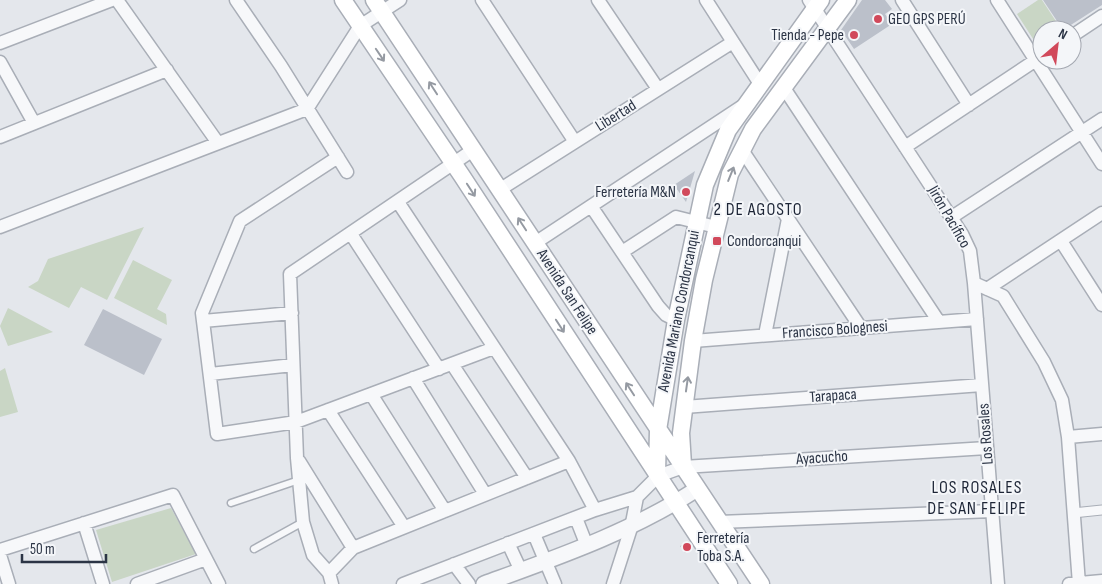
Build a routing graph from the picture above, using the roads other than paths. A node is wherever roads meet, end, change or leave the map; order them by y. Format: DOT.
graph roads {
  1 [pos="112,0"];
  2 [pos="116,0"];
  3 [pos="236,0"];
  4 [pos="343,0"];
  5 [pos="400,0"];
  6 [pos="482,0"];
  7 [pos="598,0"];
  8 [pos="706,0"];
  9 [pos="848,0"];
  10 [pos="902,0"];
  11 [pos="997,0"];
  12 [pos="815,3"];
  13 [pos="378,6"];
  14 [pos="1102,16"];
  15 [pos="360,26"];
  16 [pos="828,28"];
  17 [pos="1082,29"];
  18 [pos="733,42"];
  19 [pos="0,43"];
  20 [pos="1032,48"];
  21 [pos="0,62"];
  22 [pos="1032,63"];
  23 [pos="167,70"];
  24 [pos="1046,70"];
  25 [pos="760,84"];
  26 [pos="784,88"];
  27 [pos="658,89"];
  28 [pos="745,104"];
  29 [pos="968,105"];
  30 [pos="307,109"];
  31 [pos="1102,119"];
  32 [pos="34,124"];
  33 [pos="1082,132"];
  34 [pos="0,137"];
  35 [pos="575,142"];
  36 [pos="218,143"];
  37 [pos="905,147"];
  38 [pos="473,150"];
  39 [pos="742,150"];
  40 [pos="338,158"];
  41 [pos="453,163"];
  42 [pos="1102,164"];
  43 [pos="347,172"];
  44 [pos="499,190"];
  45 [pos="398,202"];
  46 [pos="591,206"];
  47 [pos="1102,214"];
  48 [pos="952,218"];
  49 [pos="788,219"];
  50 [pos="696,222"];
  51 [pos="0,227"];
  52 [pos="716,227"];
  53 [pos="351,234"];
  54 [pos="1060,241"];
  55 [pos="535,243"];
  56 [pos="622,252"];
  57 [pos="974,283"];
  58 [pos="988,289"];
  59 [pos="1102,305"];
  60 [pos="292,313"];
  61 [pos="977,319"];
  62 [pos="676,320"];
  63 [pos="203,321"];
  64 [pos="939,322"];
  65 [pos="861,328"];
  66 [pos="764,335"];
  67 [pos="693,341"];
  68 [pos="494,348"];
  69 [pos="452,364"];
  70 [pos="294,365"];
  71 [pos="439,369"];
  72 [pos="210,374"];
  73 [pos="412,378"];
  74 [pos="982,385"];
  75 [pos="371,394"];
  76 [pos="684,407"];
  77 [pos="328,410"];
  78 [pos="296,422"];
  79 [pos="658,430"];
  80 [pos="1102,434"];
  81 [pos="1068,437"];
  82 [pos="987,448"];
  83 [pos="297,458"];
  84 [pos="569,461"];
  85 [pos="683,467"];
  86 [pos="658,476"];
  87 [pos="527,478"];
  88 [pos="299,480"];
  89 [pos="697,489"];
  90 [pos="485,494"];
  91 [pos="637,497"];
  92 [pos="232,503"];
  93 [pos="676,503"];
  94 [pos="595,510"];
  95 [pos="1102,510"];
  96 [pos="445,511"];
  97 [pos="992,511"];
  98 [pos="1073,512"];
  99 [pos="576,518"];
  100 [pos="303,522"];
  101 [pos="719,522"];
  102 [pos="84,523"];
  103 [pos="404,527"];
  104 [pos="631,528"];
  105 [pos="534,534"];
  106 [pos="508,543"];
  107 [pos="587,546"];
  108 [pos="353,548"];
  109 [pos="254,549"];
  110 [pos="0,550"];
  111 [pos="0,555"];
  112 [pos="206,559"];
  113 [pos="546,562"];
  114 [pos="454,564"];
  115 [pos="520,571"];
  116 [pos="331,578"];
  117 [pos="1102,581"];
  118 [pos="411,583"];
  119 [pos="9,584"];
  120 [pos="103,584"];
  121 [pos="137,584"];
  122 [pos="219,584"];
  123 [pos="469,584"];
  124 [pos="484,584"];
  125 [pos="554,584"];
  126 [pos="614,584"];
  127 [pos="729,584"];
  128 [pos="761,584"];
  129 [pos="998,584"];
  130 [pos="1076,584"];
  1 -- 19 [label="street"];
  2 -- 23 [label="street"];
  3 -- 30 [label="street"];
  4 -- 15 [label="main road, Avenida San Felipe"];
  5 -- 13 [label="street"];
  6 -- 35 [label="street"];
  7 -- 27 [label="street"];
  8 -- 18 [label="street"];
  9 -- 16 [label="main road, Avenida Mariano Condorcanqui"];
  10 -- 29 [label="street"];
  11 -- 20 [label="street"];
  12 -- 16 [label="street, Jirón Pacífico"];
  12 -- 25 [label="main road, Avenida Mariano Condorcanqui"];
  13 -- 15 [label="street"];
  38 -- 13 [label="main road, Avenida San Felipe, one-way"];
  14 -- 17 [label="street"];
  15 -- 30 [label="street"];
  15 -- 41 [label="main road, Avenida San Felipe, one-way"];
  16 -- 26 [label="main road, Avenida Mariano Condorcanqui"];
  16 -- 37 [label="street, Jirón Pacífico"];
  18 -- 25 [label="street"];
  18 -- 27 [label="street, Libertad"];
  21 -- 32 [label="street"];
  22 -- 29 [label="street"];
  23 -- 32 [label="street"];
  23 -- 36 [label="street"];
  24 -- 33 [label="street"];
  25 -- 28 [label="main road, Avenida Mariano Condorcanqui"];
  26 -- 39 [label="main road, Avenida Mariano Condorcanqui"];
  26 -- 64 [label="street"];
  27 -- 35 [label="street, Libertad"];
  28 -- 46 [label="street"];
  28 -- 50 [label="main road, Avenida Mariano Condorcanqui"];
  29 -- 37 [label="street"];
  30 -- 36 [label="street"];
  30 -- 40 [label="street"];
  31 -- 33 [label="street"];
  32 -- 34 [label="street"];
  33 -- 42 [label="street"];
  33 -- 48 [label="street"];
  35 -- 44 [label="street, Libertad"];
  36 -- 51 [label="street"];
  37 -- 48 [label="street, Jirón Pacífico"];
  38 -- 41 [label="street"];
  38 -- 44 [label="main road, Avenida San Felipe"];
  39 -- 49 [label="street"];
  52 -- 39 [label="main road, Avenida Mariano Condorcanqui, one-way"];
  40 -- 43 [label="street"];
  40 -- 63 [label="street"];
  41 -- 45 [label="street"];
  41 -- 86 [label="main road, Avenida San Felipe, one-way"];
  55 -- 44 [label="main road, Avenida San Felipe, one-way"];
  45 -- 53 [label="street"];
  45 -- 68 [label="street"];
  46 -- 55 [label="street"];
  46 -- 56 [label="street"];
  47 -- 54 [label="street"];
  48 -- 57 [label="street, Jirón Pacífico"];
  49 -- 65 [label="street"];
  49 -- 66 [label="street"];
  50 -- 52 [label="street"];
  50 -- 56 [label="street"];
  50 -- 62 [label="main road, Avenida Mariano Condorcanqui"];
  52 -- 67 [label="main road, Avenida Mariano Condorcanqui"];
  53 -- 60 [label="street"];
  53 -- 71 [label="street"];
  54 -- 58 [label="street"];
  54 -- 59 [label="street"];
  79 -- 55 [label="main road, Avenida San Felipe, one-way"];
  56 -- 62 [label="street"];
  57 -- 58 [label="street"];
  57 -- 61 [label="street, Los Rosales"];
  58 -- 81 [label="street"];
  60 -- 63 [label="street"];
  60 -- 70 [label="street"];
  61 -- 64 [label="street, Francisco Bolognesi"];
  61 -- 74 [label="street, Los Rosales"];
  62 -- 79 [label="main road, Avenida Mariano Condorcanqui"];
  63 -- 72 [label="street"];
  64 -- 65 [label="street, Francisco Bolognesi"];
  65 -- 66 [label="street, Francisco Bolognesi"];
  66 -- 67 [label="street, Francisco Bolognesi"];
  76 -- 67 [label="main road, Avenida Mariano Condorcanqui, one-way"];
  68 -- 69 [label="street"];
  68 -- 84 [label="street"];
  69 -- 71 [label="street"];
  69 -- 87 [label="street"];
  70 -- 72 [label="street"];
  70 -- 78 [label="street"];
  71 -- 73 [label="street"];
  72 -- 78 [label="street"];
  73 -- 75 [label="street"];
  73 -- 90 [label="street"];
  74 -- 76 [label="street, Tarapaca"];
  74 -- 82 [label="street, Los Rosales"];
  75 -- 77 [label="street"];
  75 -- 96 [label="street"];
  76 -- 85 [label="main road, Avenida Mariano Condorcanqui"];
  77 -- 78 [label="street"];
  77 -- 103 [label="street"];
  78 -- 83 [label="street"];
  79 -- 85 [label="main road, Avenida San Felipe"];
  79 -- 86 [label="main road, Avenida Mariano Condorcanqui"];
  80 -- 81 [label="street"];
  81 -- 98 [label="street"];
  82 -- 85 [label="street, Ayacucho"];
  82 -- 97 [label="street, Los Rosales"];
  83 -- 88 [label="street"];
  83 -- 108 [label="street"];
  84 -- 87 [label="street"];
  84 -- 94 [label="street"];
  85 -- 86 [label="street, Ayacucho"];
  85 -- 89 [label="main road, Avenida San Felipe"];
  86 -- 91 [label="street"];
  86 -- 93 [label="main road, Avenida San Felipe"];
  87 -- 90 [label="street"];
  88 -- 92 [label="lane"];
  88 -- 100 [label="street"];
  89 -- 93 [label="street"];
  89 -- 101 [label="main road, Avenida San Felipe"];
  90 -- 96 [label="street"];
  91 -- 94 [label="street"];
  91 -- 104 [label="street"];
  93 -- 104 [label="street"];
  93 -- 127 [label="main road, Avenida San Felipe"];
  94 -- 99 [label="street"];
  95 -- 98 [label="street"];
  96 -- 103 [label="street"];
  97 -- 101 [label="street"];
  97 -- 129 [label="street, Los Rosales"];
  98 -- 130 [label="street"];
  99 -- 105 [label="street"];
  99 -- 107 [label="street"];
  100 -- 109 [label="lane"];
  100 -- 116 [label="street"];
  101 -- 128 [label="main road, Avenida San Felipe"];
  102 -- 110 [label="street"];
  102 -- 112 [label="street"];
  102 -- 120 [label="street"];
  103 -- 108 [label="street"];
  104 -- 107 [label="street"];
  104 -- 126 [label="street"];
  105 -- 106 [label="street"];
  105 -- 113 [label="street"];
  106 -- 114 [label="street"];
  106 -- 115 [label="street"];
  107 -- 113 [label="street"];
  108 -- 116 [label="street"];
  111 -- 119 [label="street"];
  112 -- 121 [label="street"];
  112 -- 122 [label="street"];
  113 -- 115 [label="street"];
  113 -- 125 [label="street"];
  114 -- 118 [label="street"];
  114 -- 123 [label="street"];
  115 -- 124 [label="street"];
  117 -- 130 [label="street"];
}
